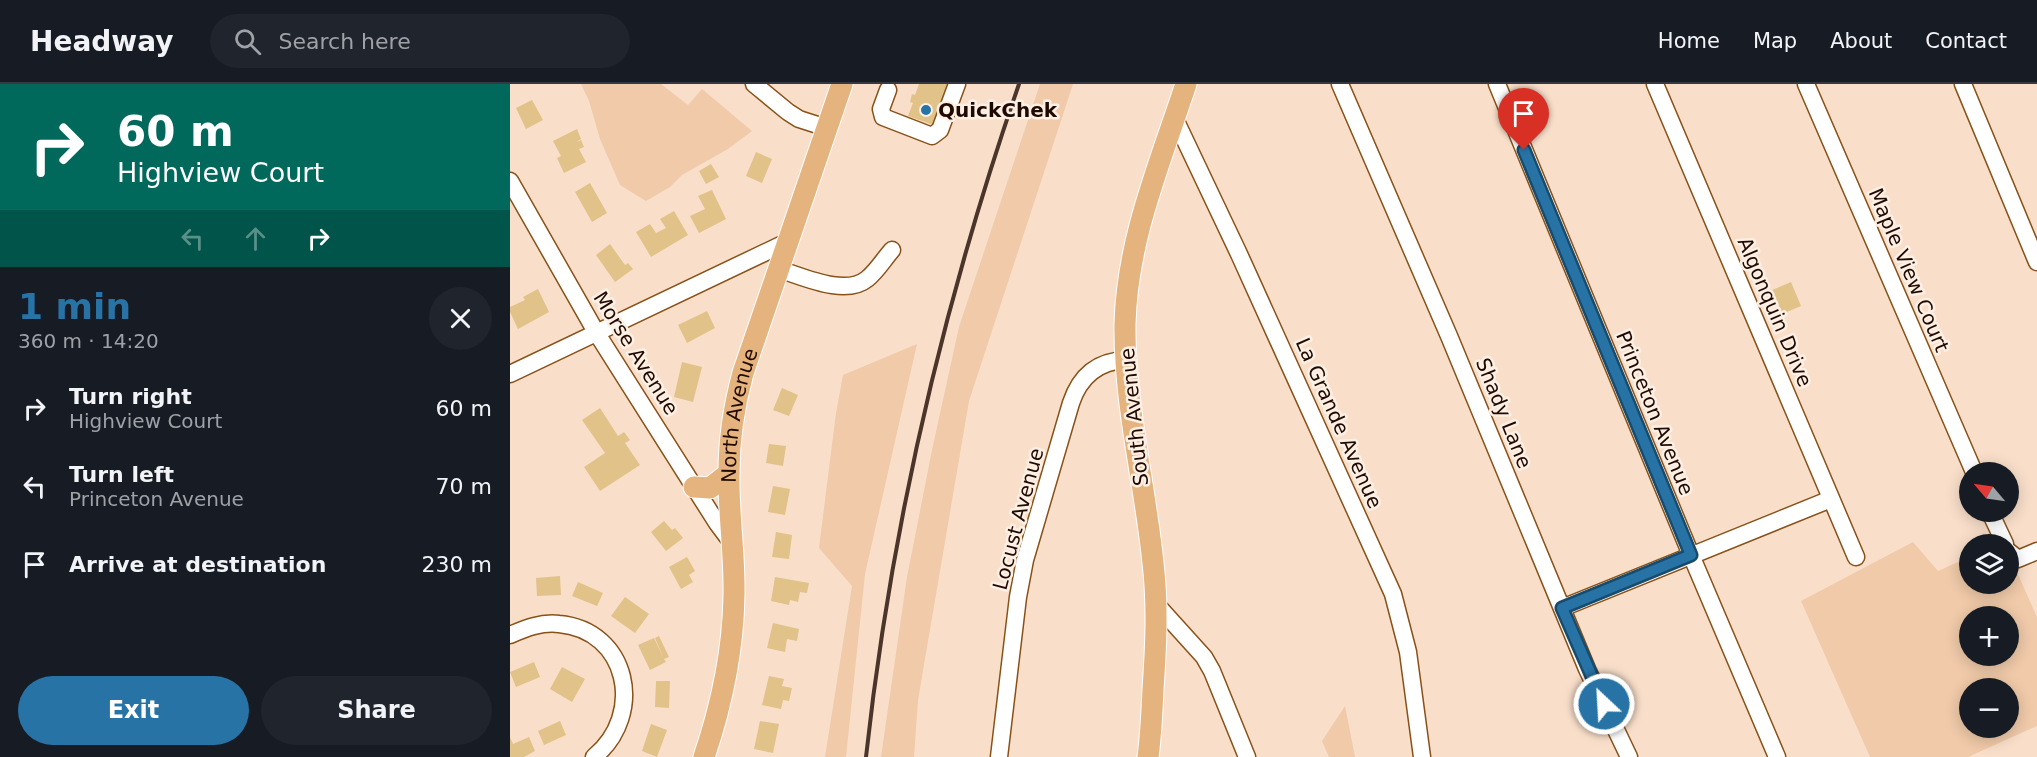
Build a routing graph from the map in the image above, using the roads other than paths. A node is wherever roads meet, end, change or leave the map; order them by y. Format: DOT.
graph roads {
  1 [pos="754,84"];
  2 [pos="842,84"];
  3 [pos="957,84"];
  4 [pos="1186,84"];
  5 [pos="1340,84"];
  6 [pos="1497,84"];
  7 [pos="1655,84"];
  8 [pos="1806,84"];
  9 [pos="1962,84"];
  10 [pos="883,86"];
  11 [pos="1175,119"];
  12 [pos="827,128"];
  13 [pos="510,181"];
  14 [pos="787,242"];
  15 [pos="892,250"];
  16 [pos="2037,262"];
  17 [pos="778,269"];
  18 [pos="596,332"];
  19 [pos="1126,360"];
  20 [pos="510,374"];
  21 [pos="1970,462"];
  22 [pos="729,473"];
  23 [pos="694,487"];
  24 [pos="1831,499"];
  25 [pos="732,543"];
  26 [pos="2037,551"];
  27 [pos="2019,554"];
  28 [pos="1691,555"];
  29 [pos="1856,557"];
  30 [pos="1156,605"];
  31 [pos="1562,608"];
  32 [pos="510,636"];
  33 [pos="594,757"];
  34 [pos="704,757"];
  35 [pos="999,757"];
  36 [pos="1148,757"];
  37 [pos="1247,757"];
  38 [pos="1422,757"];
  39 [pos="1629,757"];
  40 [pos="1777,757"];
  1 -- 12 [label="street"];
  2 -- 12 [label="main road, North Avenue"];
  3 -- 10 [label="street"];
  4 -- 11 [label="main road, South Avenue"];
  5 -- 31 [label="street, Shady Lane"];
  6 -- 28 [label="street, Princeton Avenue"];
  7 -- 24 [label="street, Algonquin Drive"];
  8 -- 21 [label="street, Maple View Court"];
  9 -- 16 [label="street"];
  11 -- 19 [label="main road, South Avenue"];
  11 -- 38 [label="street, La Grande Avenue"];
  12 -- 14 [label="main road, North Avenue"];
  13 -- 18 [label="street, Morse Avenue"];
  14 -- 17 [label="main road, North Avenue"];
  14 -- 18 [label="street"];
  15 -- 17 [label="street"];
  17 -- 22 [label="main road, North Avenue"];
  18 -- 20 [label="street"];
  18 -- 23 [label="street, Morse Avenue"];
  19 -- 30 [label="main road, South Avenue"];
  19 -- 35 [label="street, Locust Avenue"];
  22 -- 23 [label="main road"];
  22 -- 25 [label="main road, North Avenue"];
  23 -- 25 [label="street, Morse Avenue"];
  24 -- 28 [label="street"];
  24 -- 29 [label="street, Algonquin Drive"];
  25 -- 34 [label="main road, North Avenue"];
  26 -- 27 [label="street"];
  28 -- 31 [label="street"];
  28 -- 40 [label="street, Princeton Avenue"];
  30 -- 36 [label="main road, South Avenue"];
  30 -- 37 [label="street"];
  31 -- 39 [label="street, Shady Lane"];
  32 -- 33 [label="street"];
}
